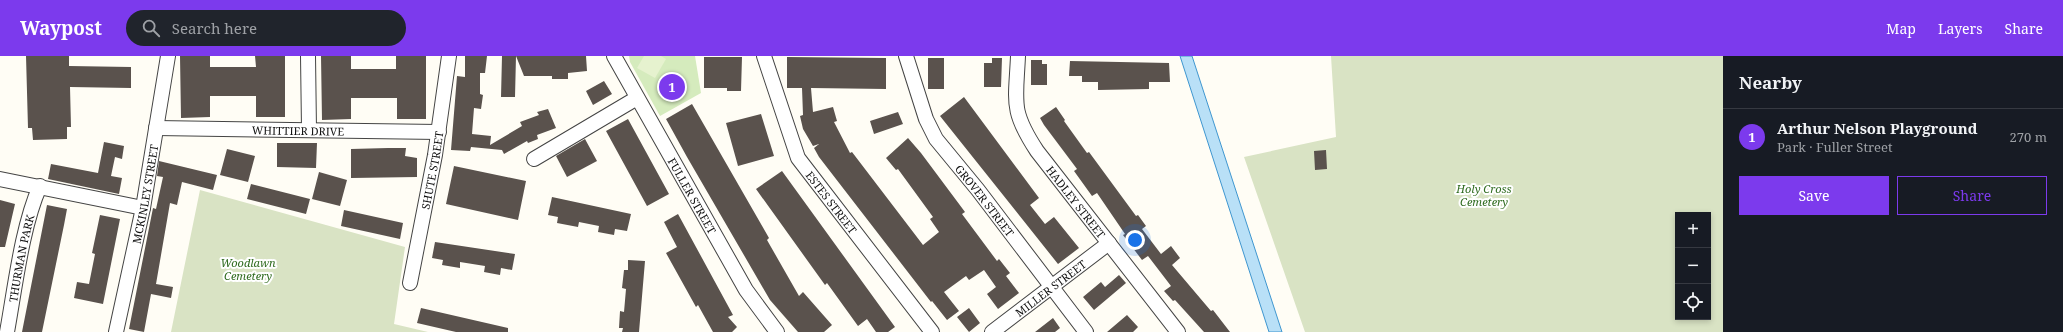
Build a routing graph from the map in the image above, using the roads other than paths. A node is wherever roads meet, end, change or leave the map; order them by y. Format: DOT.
graph roads {
  1 [pos="168,56"];
  2 [pos="308,56"];
  3 [pos="449,56"];
  4 [pos="614,56"];
  5 [pos="764,56"];
  6 [pos="906,56"];
  7 [pos="1018,56"];
  8 [pos="637,98"];
  9 [pos="156,128"];
  10 [pos="309,129"];
  11 [pos="439,132"];
  12 [pos="534,159"];
  13 [pos="0,179"];
  14 [pos="40,186"];
  15 [pos="143,208"];
  16 [pos="1109,243"];
  17 [pos="410,283"];
  18 [pos="1052,286"];
  19 [pos="7,332"];
  20 [pos="116,332"];
  21 [pos="776,332"];
  22 [pos="932,332"];
  23 [pos="992,332"];
  24 [pos="1086,332"];
  25 [pos="1178,332"];
  1 -- 9 [label="street, MCKINLEY STREET"];
  2 -- 10 [label="street"];
  3 -- 11 [label="street, SHUTE STREET"];
  4 -- 8 [label="street, FULLER STREET"];
  5 -- 22 [label="street, ESTES STREET"];
  6 -- 18 [label="street, GROVER STREET"];
  7 -- 16 [label="street, HADLEY STREET"];
  8 -- 12 [label="street"];
  8 -- 21 [label="street, FULLER STREET"];
  9 -- 10 [label="street, WHITTIER DRIVE"];
  9 -- 15 [label="street, MCKINLEY STREET"];
  10 -- 11 [label="street, WHITTIER DRIVE"];
  11 -- 17 [label="street, SHUTE STREET"];
  13 -- 14 [label="street"];
  14 -- 15 [label="street"];
  14 -- 19 [label="street, THURMAN PARK"];
  15 -- 20 [label="street, MCKINLEY STREET"];
  16 -- 18 [label="street, MILLER STREET"];
  16 -- 25 [label="street, HADLEY STREET"];
  18 -- 23 [label="street, MILLER STREET"];
  18 -- 24 [label="street, GROVER STREET"];
}
